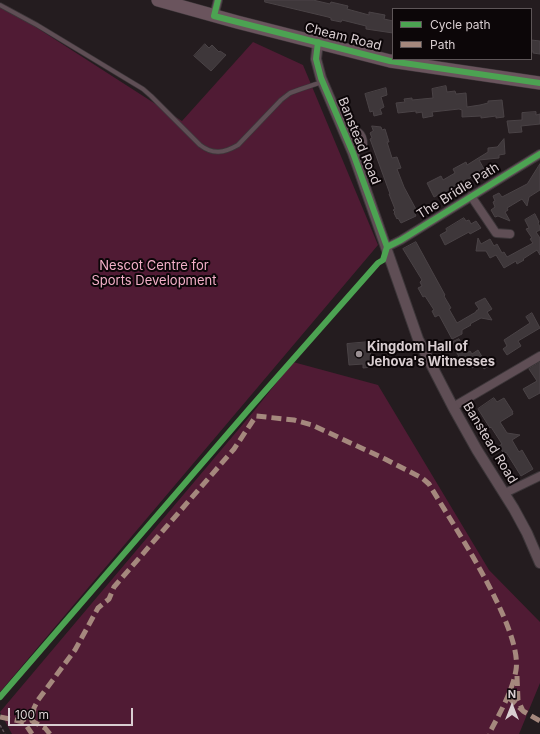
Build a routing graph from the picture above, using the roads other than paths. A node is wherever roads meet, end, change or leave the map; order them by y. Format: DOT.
graph roads {
  1 [pos="158,0"];
  2 [pos="218,0"];
  3 [pos="0,5"];
  4 [pos="214,16"];
  5 [pos="318,42"];
  6 [pos="322,82"];
  7 [pos="540,83"];
  8 [pos="344,130"];
  9 [pos="353,153"];
  10 [pos="540,154"];
  11 [pos="471,196"];
  12 [pos="510,234"];
  13 [pos="386,247"];
  14 [pos="540,356"];
  15 [pos="453,407"];
  16 [pos="540,476"];
  17 [pos="505,493"];
  18 [pos="540,563"];
  1 -- 4 [label="highway, Cheam Road"];
  2 -- 4 [label="street"];
  3 -- 6 [label="lane"];
  4 -- 5 [label="highway, Cheam Road"];
  5 -- 6 [label="street, Banstead Road"];
  5 -- 7 [label="highway, Cheam Road"];
  6 -- 8 [label="street, Banstead Road"];
  8 -- 9 [label="street, Banstead Road"];
  8 -- 9 [label="lane"];
  9 -- 13 [label="street, Banstead Road"];
  10 -- 11 [label="street, The Bridle Path"];
  11 -- 12 [label="street"];
  11 -- 13 [label="street, The Bridle Path"];
  13 -- 15 [label="street, Banstead Road"];
  14 -- 15 [label="street"];
  15 -- 17 [label="street, Banstead Road"];
  16 -- 17 [label="street"];
  17 -- 18 [label="street, Banstead Road"];
}
